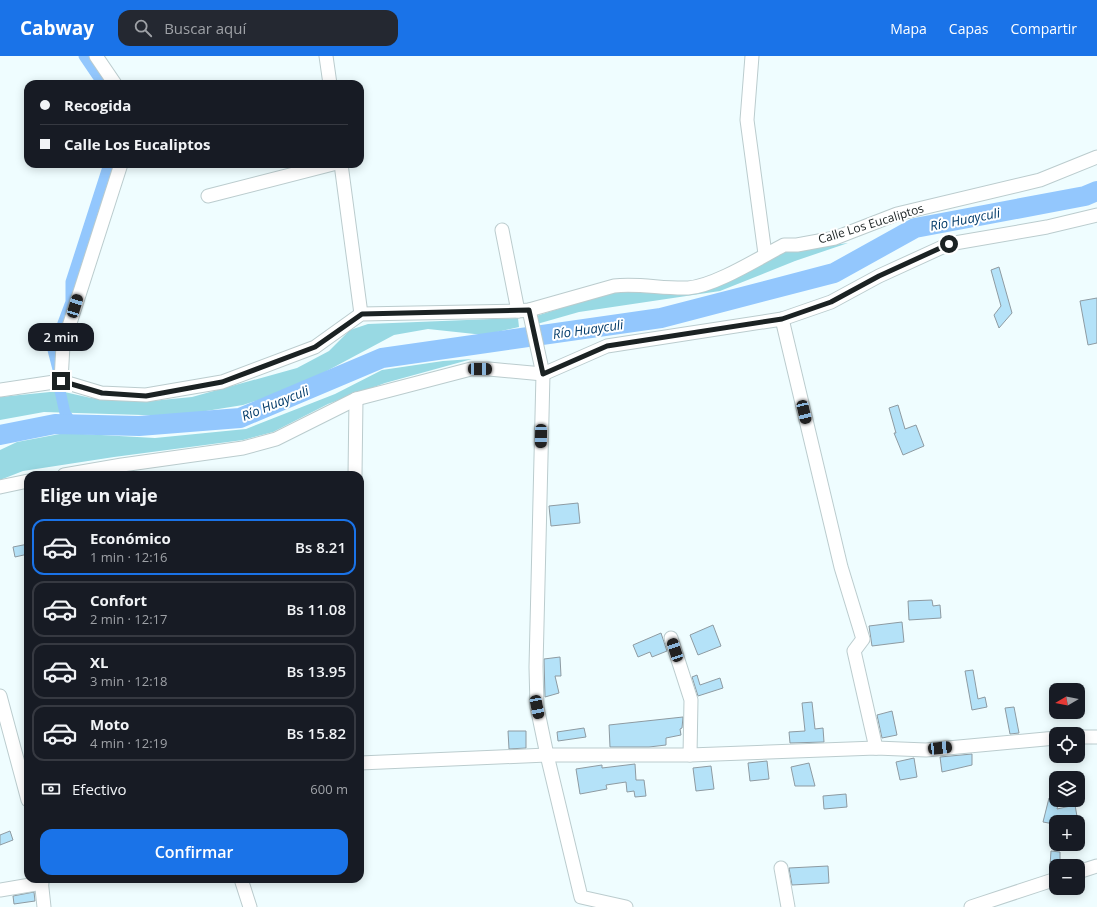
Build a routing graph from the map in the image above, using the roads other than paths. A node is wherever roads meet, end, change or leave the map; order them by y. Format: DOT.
graph roads {
  1 [pos="96,56"];
  2 [pos="326,56"];
  3 [pos="752,56"];
  4 [pos="112,80"];
  5 [pos="329,80"];
  6 [pos="1097,157"];
  7 [pos="120,168"];
  8 [pos="317,168"];
  9 [pos="342,168"];
  10 [pos="208,196"];
  11 [pos="1097,215"];
  12 [pos="502,230"];
  13 [pos="766,254"];
  14 [pos="362,314"];
  15 [pos="526,315"];
  16 [pos="782,319"];
  17 [pos="541,368"];
  18 [pos="61,381"];
  19 [pos="0,390"];
  20 [pos="356,398"];
  21 [pos="87,471"];
  22 [pos="355,471"];
  23 [pos="24,482"];
  24 [pos="0,487"];
  25 [pos="671,638"];
  26 [pos="0,696"];
  27 [pos="1085,737"];
  28 [pos="1097,737"];
  29 [pos="1049,739"];
  30 [pos="876,748"];
  31 [pos="546,755"];
  32 [pos="690,755"];
  33 [pos="364,763"];
  34 [pos="24,785"];
  35 [pos="1097,866"];
  36 [pos="781,868"];
  37 [pos="1085,870"];
  38 [pos="1049,881"];
  39 [pos="32,883"];
  40 [pos="41,883"];
  41 [pos="242,883"];
  42 [pos="0,890"];
  43 [pos="44,907"];
  44 [pos="250,907"];
  45 [pos="626,907"];
  46 [pos="788,907"];
  47 [pos="972,907"];
  1 -- 4 [label="street"];
  2 -- 5 [label="street"];
  3 -- 13 [label="street"];
  6 -- 13 [label="street, Calle Los Eucaliptos"];
  7 -- 18 [label="street"];
  8 -- 10 [label="street"];
  9 -- 14 [label="street"];
  11 -- 16 [label="street"];
  12 -- 15 [label="street"];
  13 -- 15 [label="street, Calle Los Eucaliptos"];
  14 -- 15 [label="street, Calle Los Eucaliptos"];
  14 -- 18 [label="street"];
  15 -- 17 [label="street"];
  16 -- 17 [label="street"];
  16 -- 30 [label="street"];
  17 -- 20 [label="street"];
  17 -- 31 [label="street"];
  18 -- 19 [label="street"];
  20 -- 21 [label="street"];
  20 -- 22 [label="street"];
  23 -- 24 [label="street"];
  25 -- 32 [label="street"];
  26 -- 34 [label="street"];
  27 -- 28 [label="street"];
  29 -- 30 [label="street"];
  30 -- 32 [label="street"];
  31 -- 32 [label="street"];
  31 -- 33 [label="street"];
  31 -- 45 [label="street"];
  35 -- 37 [label="street"];
  36 -- 46 [label="street"];
  38 -- 47 [label="street"];
  39 -- 42 [label="street"];
  40 -- 43 [label="street"];
  41 -- 44 [label="street"];
}
